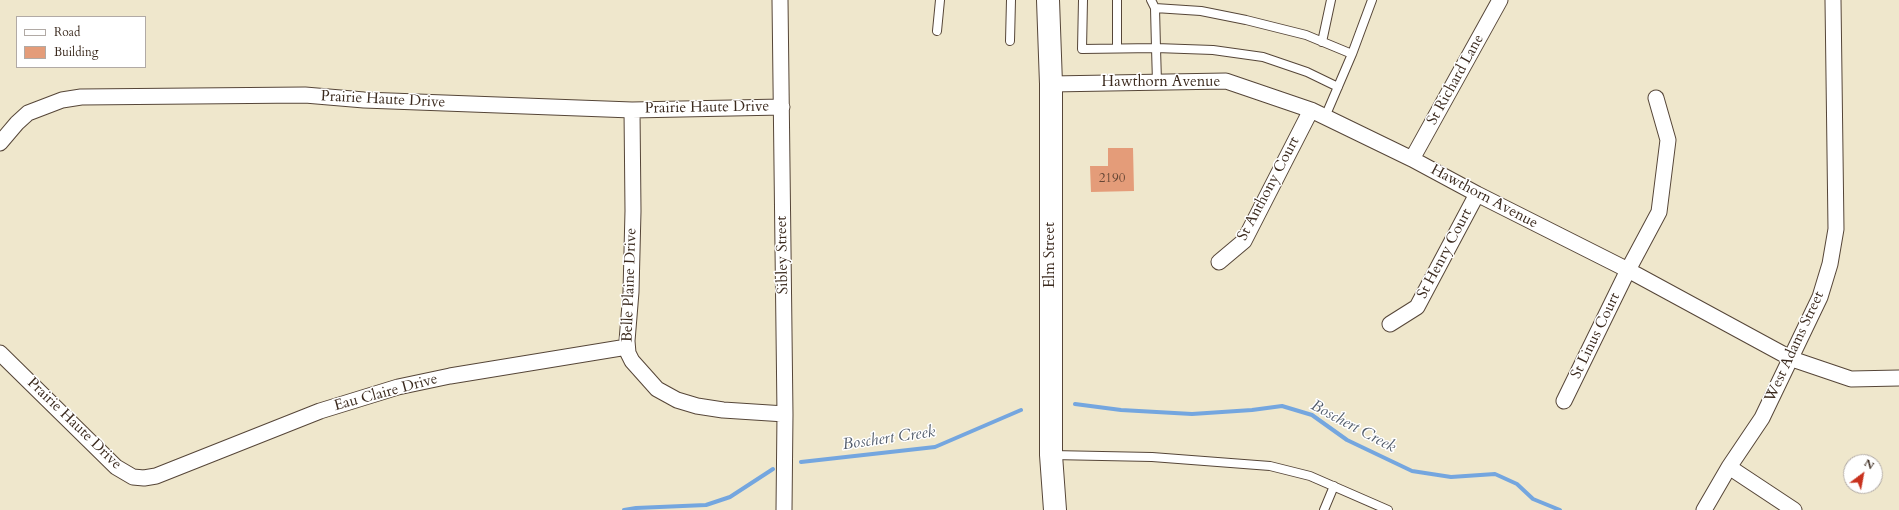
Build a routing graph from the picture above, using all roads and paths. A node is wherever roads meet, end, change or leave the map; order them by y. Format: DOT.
graph roads {
  1 [pos="780,0"];
  2 [pos="940,0"];
  3 [pos="1011,0"];
  4 [pos="1048,0"];
  5 [pos="1082,0"];
  6 [pos="1117,0"];
  7 [pos="1151,0"];
  8 [pos="1331,0"];
  9 [pos="1372,0"];
  10 [pos="1500,0"];
  11 [pos="1833,0"];
  12 [pos="1155,8"];
  13 [pos="937,31"];
  14 [pos="1010,41"];
  15 [pos="1322,42"];
  16 [pos="1117,48"];
  17 [pos="1156,48"];
  18 [pos="1352,54"];
  19 [pos="1157,82"];
  20 [pos="1051,84"];
  21 [pos="1338,87"];
  22 [pos="1656,98"];
  23 [pos="782,106"];
  24 [pos="632,110"];
  25 [pos="1318,113"];
  26 [pos="0,143"];
  27 [pos="1412,159"];
  28 [pos="1477,194"];
  29 [pos="1219,262"];
  30 [pos="1628,270"];
  31 [pos="1390,324"];
  32 [pos="627,347"];
  33 [pos="0,353"];
  34 [pos="1792,360"];
  35 [pos="1899,378"];
  36 [pos="1564,401"];
  37 [pos="785,414"];
  38 [pos="1051,455"];
  39 [pos="1729,467"];
  40 [pos="156,476"];
  41 [pos="1334,486"];
  42 [pos="784,510"];
  43 [pos="1054,510"];
  44 [pos="1324,510"];
  45 [pos="1388,510"];
  46 [pos="1704,510"];
  47 [pos="1794,510"];
  1 -- 23 [label="street, Sibley Street"];
  2 -- 13 [label="lane"];
  3 -- 14 [label="lane"];
  4 -- 20 [label="main road, Elm Street"];
  5 -- 16 [label="lane"];
  6 -- 16 [label="lane"];
  7 -- 12 [label="lane"];
  8 -- 15 [label="lane"];
  9 -- 18 [label="lane"];
  10 -- 27 [label="street, St Richard Lane"];
  11 -- 34 [label="street, West Adams Street"];
  12 -- 15 [label="lane"];
  12 -- 17 [label="lane"];
  15 -- 18 [label="lane"];
  16 -- 17 [label="lane"];
  17 -- 19 [label="lane"];
  17 -- 21 [label="lane"];
  18 -- 21 [label="lane"];
  19 -- 20 [label="street, Hawthorn Avenue"];
  19 -- 25 [label="street, Hawthorn Avenue"];
  20 -- 38 [label="main road, Elm Street"];
  21 -- 25 [label="lane"];
  22 -- 30 [label="street, St Linus Court"];
  23 -- 24 [label="street, Prairie Haute Drive"];
  23 -- 37 [label="street, Sibley Street"];
  24 -- 26 [label="street, Prairie Haute Drive"];
  24 -- 32 [label="street, Belle Plaine Drive"];
  25 -- 27 [label="street, Hawthorn Avenue"];
  25 -- 29 [label="street, St Anthony Court"];
  27 -- 28 [label="street, Hawthorn Avenue"];
  28 -- 30 [label="street, Hawthorn Avenue"];
  28 -- 31 [label="street, St Henry Court"];
  30 -- 34 [label="street, Hawthorn Avenue"];
  30 -- 36 [label="street, St Linus Court"];
  32 -- 37 [label="street, Belle Plaine Drive"];
  32 -- 40 [label="street, Eau Claire Drive"];
  33 -- 40 [label="street, Prairie Haute Drive"];
  34 -- 35 [label="street, Hawthorn Avenue"];
  34 -- 39 [label="street, West Adams Street"];
  37 -- 42 [label="street, Sibley Street"];
  38 -- 41 [label="lane"];
  38 -- 43 [label="main road, Elm Street"];
  39 -- 46 [label="street, West Adams Street"];
  39 -- 47 [label="street"];
  41 -- 44 [label="lane"];
  41 -- 45 [label="lane"];
}
